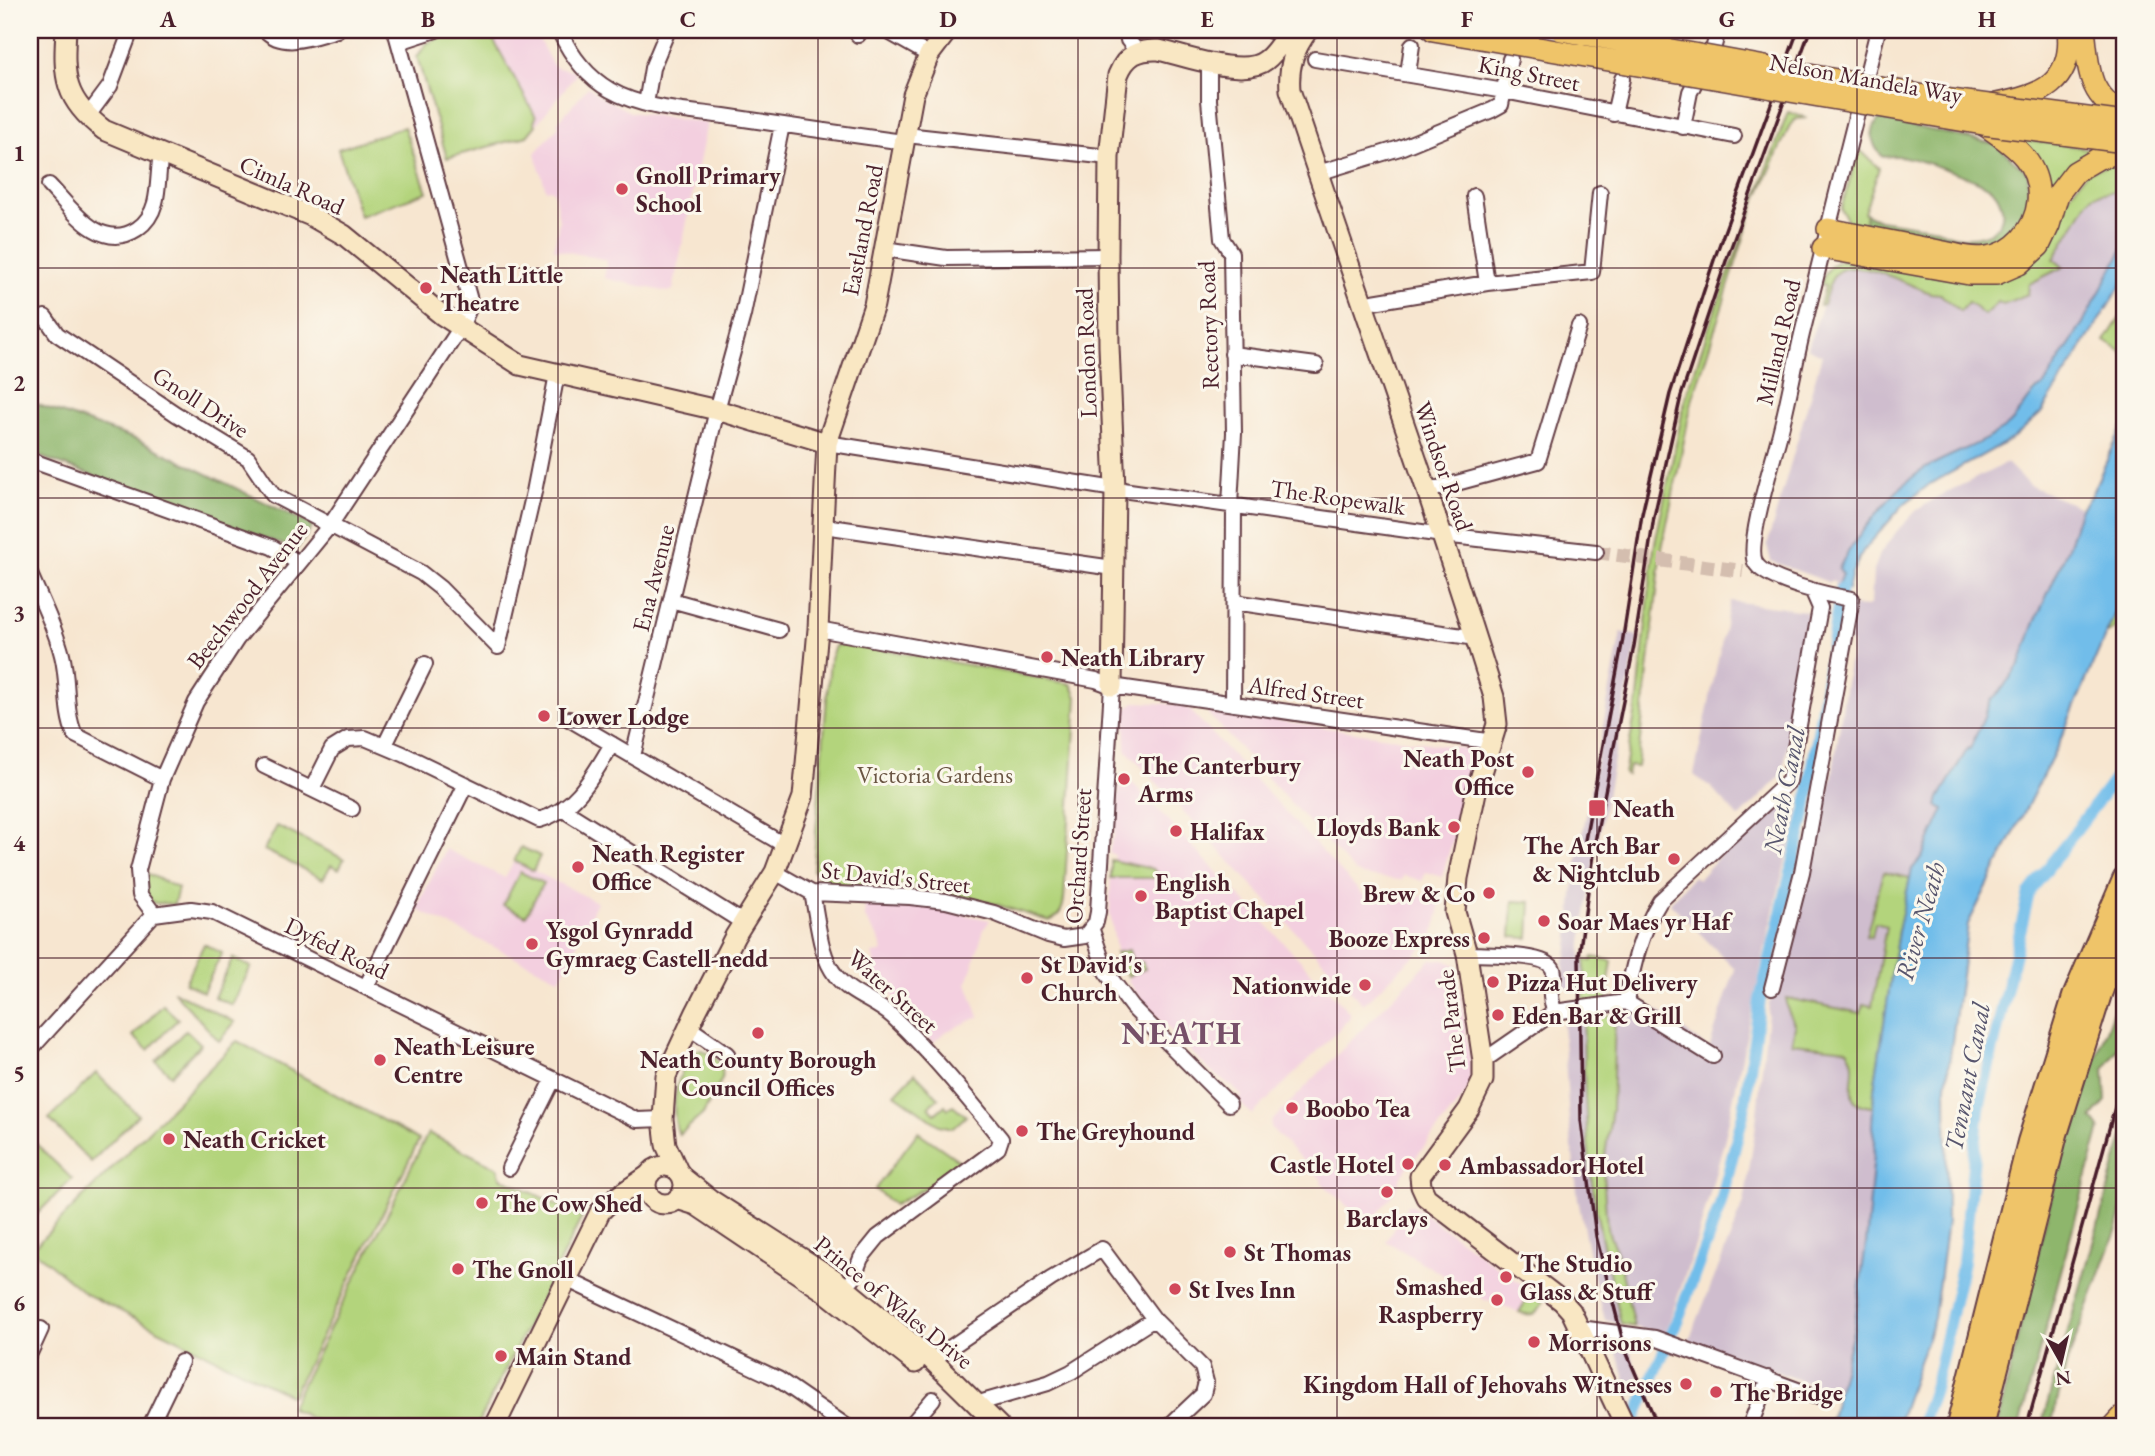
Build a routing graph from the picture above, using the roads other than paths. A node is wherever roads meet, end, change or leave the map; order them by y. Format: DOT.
graph roads {
  1 [pos="66,30"];
  2 [pos="131,30"];
  3 [pos="265,30"];
  4 [pos="337,30"];
  5 [pos="436,30"];
  6 [pos="559,30"];
  7 [pos="668,30"];
  8 [pos="885,30"];
  9 [pos="948,30"];
  10 [pos="1127,30"];
  11 [pos="1277,30"];
  12 [pos="1308,30"];
  13 [pos="1433,30"];
  14 [pos="1561,30"];
  15 [pos="1718,30"];
  16 [pos="1878,30"];
  17 [pos="2068,30"];
  18 [pos="2084,30"];
  19 [pos="1634,31"];
  20 [pos="1655,35"];
  21 [pos="397,36"];
  22 [pos="1412,45"];
  23 [pos="1137,51"];
  24 [pos="929,55"];
  25 [pos="1315,59"];
  26 [pos="1510,59"];
  27 [pos="1209,61"];
  28 [pos="1408,74"];
  29 [pos="1622,79"];
  30 [pos="1504,90"];
  31 [pos="646,104"];
  32 [pos="1614,114"];
  33 [pos="2125,114"];
  34 [pos="1985,115"];
  35 [pos="87,117"];
  36 [pos="2125,123"];
  37 [pos="782,125"];
  38 [pos="1683,127"];
  39 [pos="1734,136"];
  40 [pos="905,138"];
  41 [pos="2125,142"];
  42 [pos="2125,151"];
  43 [pos="161,154"];
  44 [pos="1109,157"];
  45 [pos="1318,173"];
  46 [pos="49,185"];
  47 [pos="1600,192"];
  48 [pos="1474,196"];
  49 [pos="1826,238"];
  50 [pos="885,249"];
  51 [pos="1108,256"];
  52 [pos="1969,266"];
  53 [pos="1487,283"];
  54 [pos="1362,304"];
  55 [pos="45,317"];
  56 [pos="1579,326"];
  57 [pos="461,327"];
  58 [pos="1232,354"];
  59 [pos="1316,365"];
  60 [pos="557,374"];
  61 [pos="717,410"];
  62 [pos="827,443"];
  63 [pos="30,460"];
  64 [pos="1115,489"];
  65 [pos="1427,491"];
  66 [pos="1232,506"];
  67 [pos="331,524"];
  68 [pos="824,526"];
  69 [pos="1443,535"];
  70 [pos="1596,552"];
  71 [pos="299,563"];
  72 [pos="1113,568"];
  73 [pos="1743,571"];
  74 [pos="30,574"];
  75 [pos="1768,574"];
  76 [pos="1813,592"];
  77 [pos="671,600"];
  78 [pos="1234,602"];
  79 [pos="818,629"];
  80 [pos="779,630"];
  81 [pos="1476,638"];
  82 [pos="425,664"];
  83 [pos="1112,687"];
  84 [pos="1233,704"];
  85 [pos="569,719"];
  86 [pos="1493,742"];
  87 [pos="612,744"];
  88 [pos="385,745"];
  89 [pos="633,756"];
  90 [pos="264,766"];
  91 [pos="162,779"];
  92 [pos="466,784"];
  93 [pos="312,789"];
  94 [pos="352,809"];
  95 [pos="562,809"];
  96 [pos="786,846"];
  97 [pos="775,872"];
  98 [pos="2125,880"];
  99 [pos="812,894"];
  100 [pos="155,914"];
  101 [pos="744,922"];
  102 [pos="2125,926"];
  103 [pos="1457,927"];
  104 [pos="1092,930"];
  105 [pos="1467,954"];
  106 [pos="366,987"];
  107 [pos="1772,988"];
  108 [pos="1626,1002"];
  109 [pos="1554,1012"];
  110 [pos="688,1027"];
  111 [pos="30,1050"];
  112 [pos="727,1054"];
  113 [pos="1713,1056"];
  114 [pos="1483,1061"];
  115 [pos="553,1080"];
  116 [pos="1229,1104"];
  117 [pos="663,1119"];
  118 [pos="666,1145"];
  119 [pos="509,1168"];
  120 [pos="652,1171"];
  121 [pos="680,1174"];
  122 [pos="622,1195"];
  123 [pos="650,1197"];
  124 [pos="677,1199"];
  125 [pos="853,1279"];
  126 [pos="568,1280"];
  127 [pos="1154,1319"];
  128 [pos="1580,1328"];
  129 [pos="41,1329"];
  130 [pos="30,1353"];
  131 [pos="932,1360"];
  132 [pos="181,1362"];
  133 [pos="1768,1378"];
  134 [pos="1814,1396"];
  135 [pos="933,1399"];
  136 [pos="978,1403"];
  137 [pos="2125,1414"];
  138 [pos="1623,1421"];
  139 [pos="501,1424"];
  140 [pos="150,1426"];
  141 [pos="846,1426"];
  142 [pos="910,1426"];
  143 [pos="982,1426"];
  144 [pos="999,1426"];
  145 [pos="1169,1426"];
  146 [pos="1750,1426"];
  147 [pos="1959,1426"];
  148 [pos="1981,1426"];
  149 [pos="2114,1426"];
  1 -- 35 [label="main road, Cimla Road"];
  2 -- 35 [label="street"];
  3 -- 4 [label="street"];
  5 -- 21 [label="street"];
  6 -- 31 [label="street"];
  7 -- 31 [label="street"];
  8 -- 24 [label="street"];
  9 -- 24 [label="main road, Eastland Road"];
  10 -- 23 [label="street"];
  11 -- 27 [label="main road"];
  12 -- 45 [label="main road, Windsor Road"];
  13 -- 34 [label="main road, Nelson Mandela Way, bridge"];
  14 -- 34 [label="main road, Nelson Mandela Way, bridge"];
  15 -- 38 [label="street"];
  16 -- 49 [label="street, Milland Road"];
  17 -- 34 [label="main road, bridge"];
  18 -- 33 [label="main road"];
  19 -- 20 [label="street"];
  21 -- 57 [label="street"];
  22 -- 28 [label="street"];
  23 -- 27 [label="main road"];
  23 -- 44 [label="main road, London Road"];
  24 -- 40 [label="main road, Eastland Road"];
  25 -- 28 [label="street, King Street"];
  26 -- 30 [label="street"];
  27 -- 58 [label="street, Rectory Road"];
  28 -- 30 [label="street, King Street"];
  29 -- 32 [label="street"];
  30 -- 32 [label="street, King Street"];
  30 -- 45 [label="street"];
  31 -- 37 [label="street"];
  32 -- 38 [label="street, King Street"];
  34 -- 36 [label="main road, Nelson Mandela Way, bridge"];
  34 -- 41 [label="main road, Nelson Mandela Way, bridge"];
  34 -- 52 [label="main road"];
  35 -- 43 [label="main road, Cimla Road"];
  37 -- 40 [label="street"];
  37 -- 61 [label="street, Ena Avenue"];
  38 -- 39 [label="street, King Street"];
  40 -- 44 [label="street"];
  40 -- 50 [label="main road, Eastland Road"];
  42 -- 52 [label="main road"];
  43 -- 46 [label="street"];
  43 -- 57 [label="main road, Cimla Road"];
  44 -- 51 [label="main road, London Road"];
  45 -- 54 [label="main road, Windsor Road"];
  47 -- 53 [label="street"];
  48 -- 53 [label="street"];
  49 -- 52 [label="main road"];
  49 -- 75 [label="street, Milland Road"];
  50 -- 51 [label="street"];
  50 -- 62 [label="main road, Eastland Road"];
  51 -- 64 [label="main road, London Road"];
  53 -- 54 [label="street"];
  54 -- 65 [label="main road, Windsor Road"];
  55 -- 67 [label="street, Gnoll Drive"];
  56 -- 65 [label="street"];
  57 -- 60 [label="main road, Cimla Road"];
  57 -- 67 [label="street, Beechwood Avenue"];
  58 -- 59 [label="street"];
  58 -- 66 [label="street, Rectory Road"];
  60 -- 61 [label="main road, Cimla Road"];
  60 -- 67 [label="street, Gnoll Drive"];
  61 -- 62 [label="main road, Cimla Road"];
  61 -- 77 [label="street, Ena Avenue"];
  62 -- 64 [label="street, The Ropewalk"];
  62 -- 68 [label="main road"];
  63 -- 71 [label="street"];
  64 -- 66 [label="street, The Ropewalk"];
  64 -- 72 [label="main road, London Road"];
  65 -- 69 [label="main road, Windsor Road"];
  66 -- 69 [label="street, The Ropewalk"];
  66 -- 78 [label="street, Rectory Road"];
  67 -- 71 [label="street, Beechwood Avenue"];
  68 -- 72 [label="street"];
  68 -- 79 [label="main road"];
  69 -- 70 [label="street, The Ropewalk"];
  69 -- 81 [label="main road, Windsor Road"];
  71 -- 91 [label="street, Beechwood Avenue"];
  72 -- 83 [label="main road, London Road"];
  73 -- 75 [label="street"];
  74 -- 91 [label="street"];
  75 -- 76 [label="street"];
  76 -- 107 [label="street"];
  76 -- 108 [label="street"];
  77 -- 80 [label="street"];
  77 -- 89 [label="street, Ena Avenue"];
  78 -- 81 [label="street"];
  78 -- 84 [label="street, Rectory Road"];
  79 -- 83 [label="street"];
  79 -- 96 [label="main road"];
  81 -- 86 [label="main road, Windsor Road"];
  82 -- 88 [label="street"];
  83 -- 84 [label="street, Alfred Street"];
  83 -- 104 [label="street, Orchard Street"];
  84 -- 86 [label="street, Alfred Street"];
  85 -- 87 [label="street"];
  86 -- 103 [label="main road, Windsor Road"];
  87 -- 89 [label="street"];
  87 -- 95 [label="street"];
  88 -- 92 [label="street"];
  88 -- 93 [label="street"];
  89 -- 96 [label="street"];
  90 -- 93 [label="street"];
  91 -- 100 [label="street, Beechwood Avenue"];
  92 -- 95 [label="street"];
  92 -- 106 [label="street"];
  93 -- 94 [label="street"];
  95 -- 101 [label="street"];
  96 -- 97 [label="main road"];
  97 -- 99 [label="street, St David's Street"];
  97 -- 101 [label="main road"];
  98 -- 147 [label="highway"];
  99 -- 104 [label="street, St David's Street"];
  99 -- 125 [label="street, Water Street"];
  100 -- 106 [label="street, Dyfed Road"];
  100 -- 111 [label="street"];
  101 -- 110 [label="main road"];
  102 -- 148 [label="highway"];
  103 -- 105 [label="main road, The Parade"];
  104 -- 116 [label="street, Orchard Street"];
  105 -- 109 [label="street"];
  105 -- 114 [label="main road, The Parade"];
  106 -- 115 [label="street, Dyfed Road"];
  108 -- 109 [label="street"];
  108 -- 113 [label="street"];
  109 -- 114 [label="street"];
  110 -- 112 [label="street"];
  110 -- 117 [label="main road"];
  114 -- 128 [label="main road, The Parade"];
  115 -- 117 [label="street, Dyfed Road"];
  115 -- 119 [label="street"];
  117 -- 118 [label="main road"];
  118 -- 120 [label="main road"];
  118 -- 121 [label="main road"];
  120 -- 121 [label="main road"];
  120 -- 122 [label="main road"];
  120 -- 123 [label="main road"];
  121 -- 124 [label="main road"];
  121 -- 131 [label="main road, Prince of Wales Drive"];
  122 -- 123 [label="main road"];
  122 -- 126 [label="main road"];
  123 -- 124 [label="main road"];
  124 -- 143 [label="main road, Prince of Wales Drive"];
  126 -- 139 [label="main road"];
  126 -- 141 [label="street"];
  127 -- 131 [label="street"];
  127 -- 136 [label="street"];
  127 -- 145 [label="street"];
  128 -- 133 [label="street"];
  128 -- 138 [label="main road"];
  129 -- 130 [label="street"];
  131 -- 136 [label="main road, Prince of Wales Drive"];
  132 -- 140 [label="street"];
  133 -- 134 [label="street"];
  133 -- 146 [label="street"];
  135 -- 142 [label="street"];
  136 -- 144 [label="main road, Prince of Wales Drive"];
  137 -- 149 [label="main road"];
}
